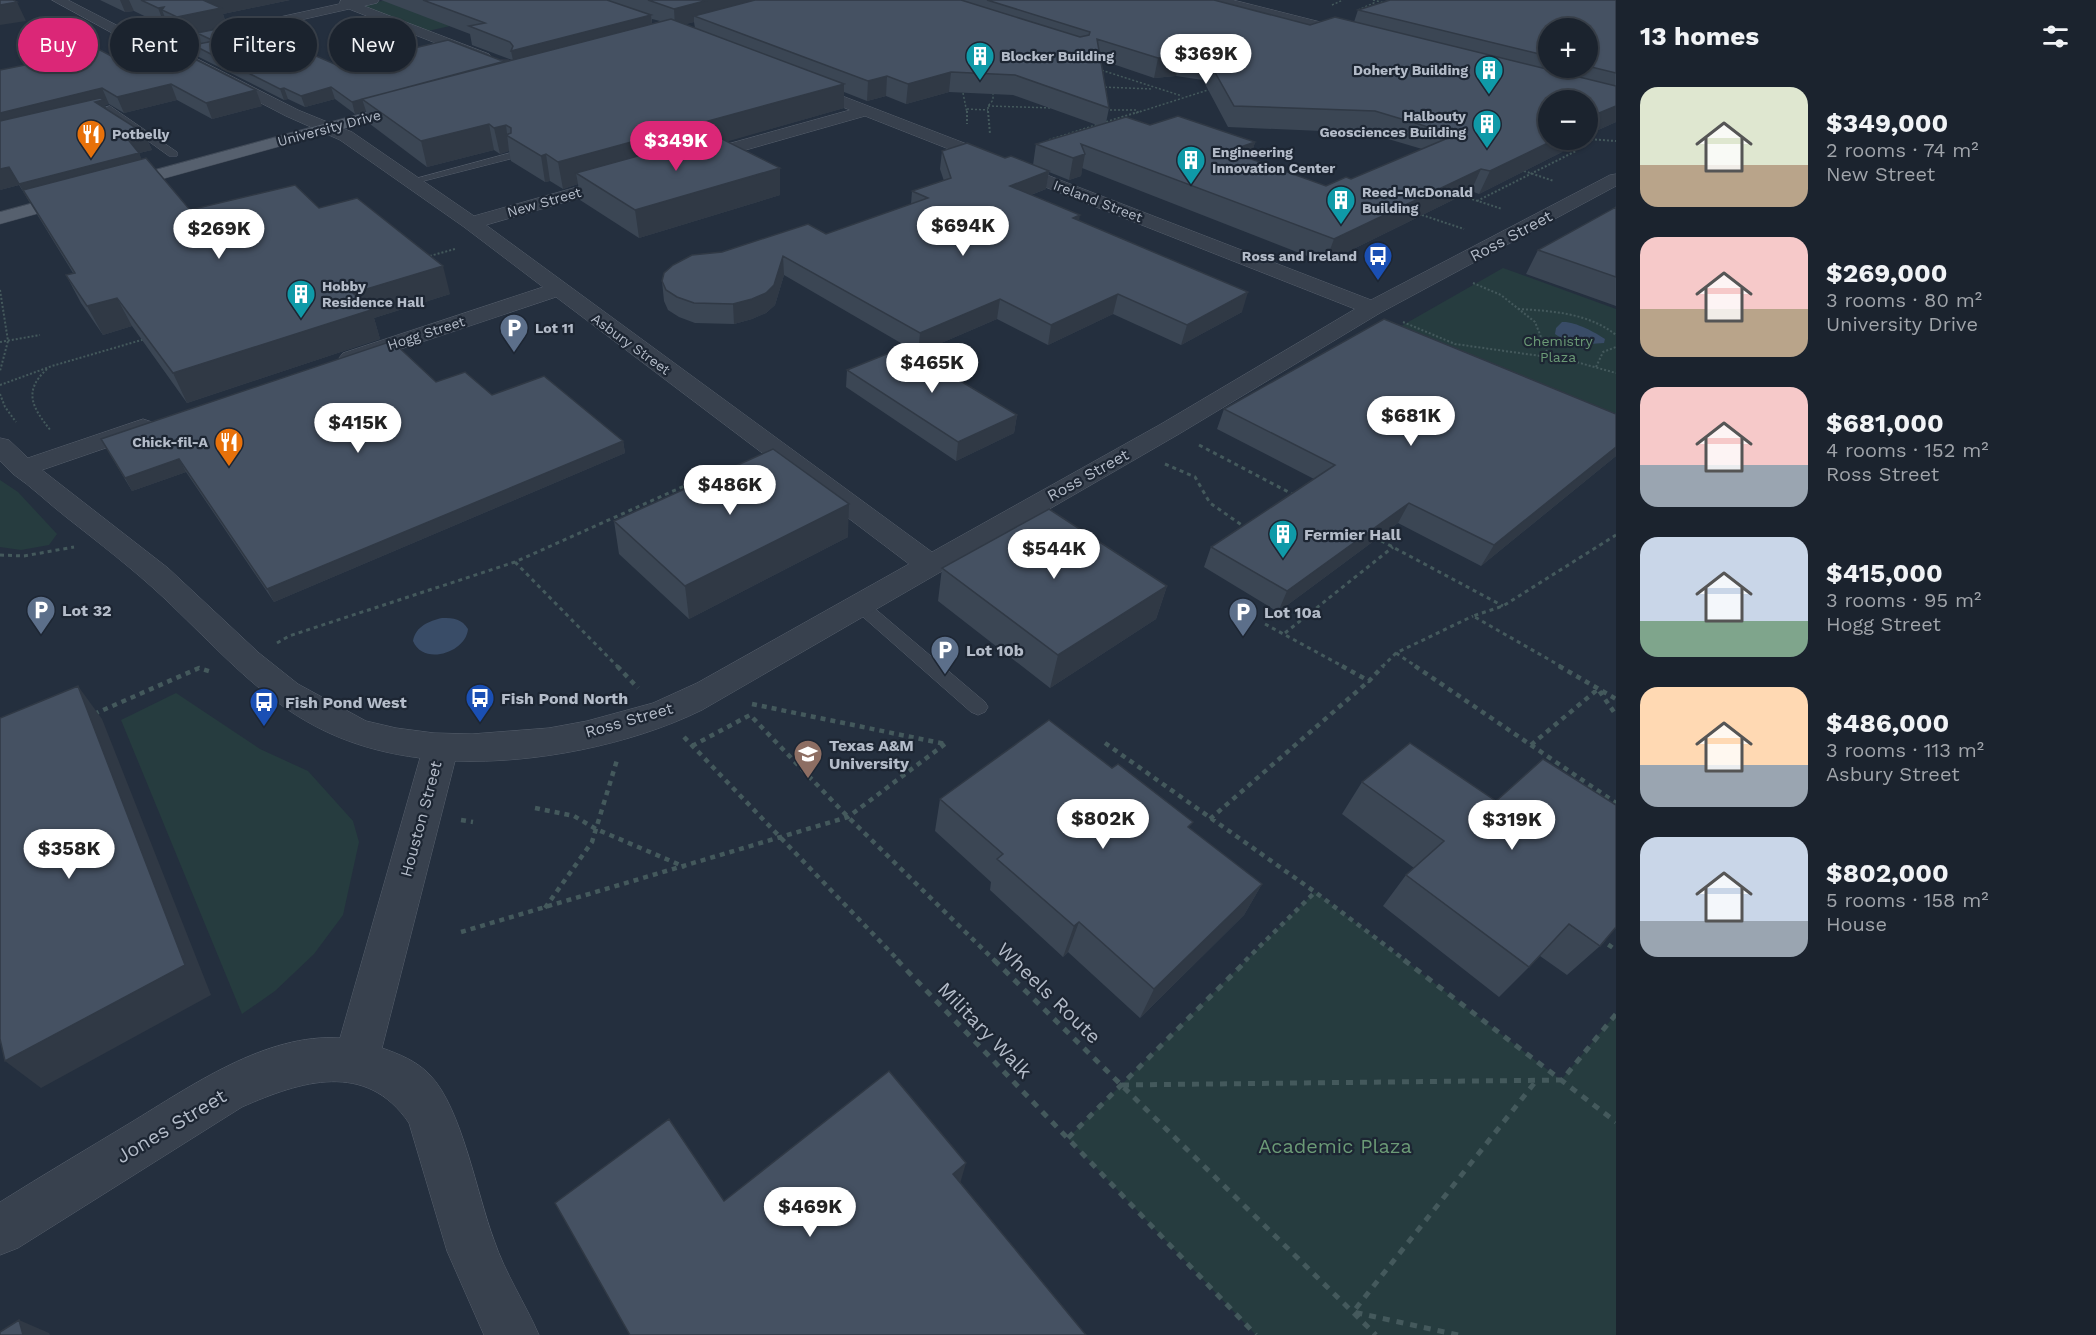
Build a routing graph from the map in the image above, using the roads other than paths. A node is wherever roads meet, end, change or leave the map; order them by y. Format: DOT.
graph roads {
  1 [pos="58,0"];
  2 [pos="335,0"];
  3 [pos="373,0"];
  4 [pos="1218,0"];
  5 [pos="349,5"];
  6 [pos="110,27"];
  7 [pos="199,38"];
  8 [pos="1369,39"];
  9 [pos="499,63"];
  10 [pos="199,65"];
  11 [pos="782,78"];
  12 [pos="825,94"];
  13 [pos="77,117"];
  14 [pos="307,119"];
  15 [pos="328,128"];
  16 [pos="173,154"];
  17 [pos="510,156"];
  18 [pos="680,164"];
  19 [pos="634,177"];
  20 [pos="1616,179"];
  21 [pos="412,181"];
  22 [pos="0,202"];
  23 [pos="0,218"];
  24 [pos="471,224"];
  25 [pos="557,289"];
  26 [pos="1372,308"];
  27 [pos="330,365"];
  28 [pos="163,420"];
  29 [pos="0,446"];
  30 [pos="23,468"];
  31 [pos="930,565"];
  32 [pos="860,605"];
  33 [pos="978,707"];
  34 [pos="441,746"];
  35 [pos="356,1063"];
  36 [pos="0,1230"];
  37 [pos="512,1335"];
  1 -- 6 [label="street"];
  2 -- 5 [label="street"];
  3 -- 5 [label="street"];
  4 -- 8 [label="street"];
  5 -- 7 [label="street"];
  5 -- 9 [label="street"];
  10 -- 14 [label="street, Asbury Street"];
  11 -- 12 [label="street, Ireland Street"];
  12 -- 18 [label="street, Ireland Street"];
  12 -- 26 [label="street, Ireland Street"];
  13 -- 16 [label="lane"];
  14 -- 15 [label="street, Asbury Street"];
  14 -- 15 [label="main road, University Drive"];
  14 -- 16 [label="main road, University Drive"];
  15 -- 21 [label="street, Asbury Street"];
  15 -- 23 [label="main road, University Drive"];
  16 -- 22 [label="main road, University Drive"];
  17 -- 21 [label="lane"];
  19 -- 24 [label="street, New Street"];
  20 -- 26 [label="street, Ross Street"];
  21 -- 24 [label="street, Asbury Street"];
  24 -- 25 [label="street, Asbury Street"];
  25 -- 27 [label="street, Hogg Street"];
  25 -- 31 [label="street, Asbury Street"];
  26 -- 31 [label="street, Ross Street"];
  28 -- 30 [label="street"];
  29 -- 30 [label="street, Houston Street"];
  30 -- 34 [label="street, Houston Street"];
  31 -- 32 [label="street, Ross Street"];
  32 -- 33 [label="lane"];
  32 -- 34 [label="street, Ross Street"];
  34 -- 35 [label="street, Houston Street"];
  35 -- 36 [label="street, Jones Street"];
  35 -- 37 [label="street"];
}
